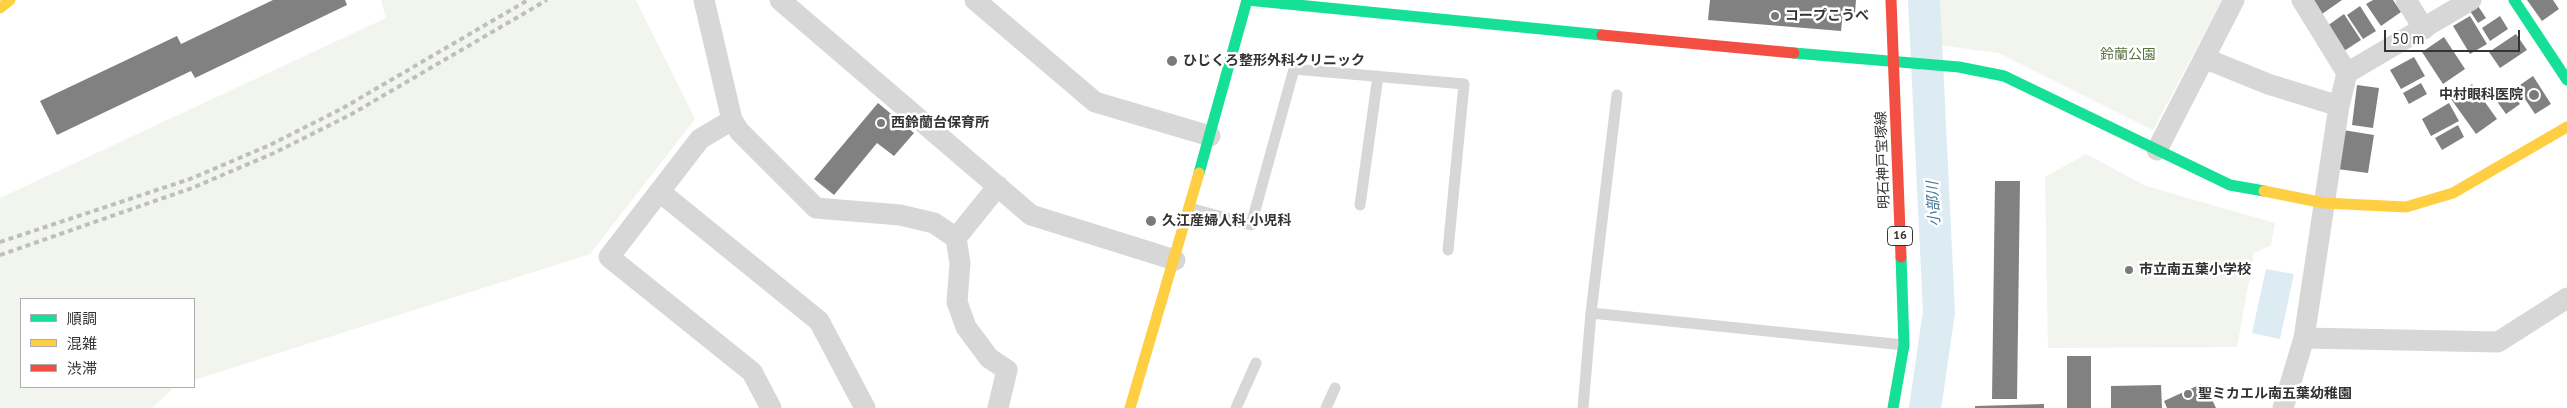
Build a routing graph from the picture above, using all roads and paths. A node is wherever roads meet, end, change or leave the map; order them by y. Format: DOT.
graph roads {
  1 [pos="10,0"];
  2 [pos="704,0"];
  3 [pos="780,0"];
  4 [pos="974,0"];
  5 [pos="1247,0"];
  6 [pos="1891,0"];
  7 [pos="2234,0"];
  8 [pos="2302,0"];
  9 [pos="2406,0"];
  10 [pos="2471,0"];
  11 [pos="2514,0"];
  12 [pos="0,8"];
  13 [pos="2424,28"];
  14 [pos="2204,58"];
  15 [pos="1894,63"];
  16 [pos="2347,73"];
  17 [pos="1378,76"];
  18 [pos="2567,80"];
  19 [pos="1616,95"];
  20 [pos="2339,106"];
  21 [pos="732,120"];
  22 [pos="2567,126"];
  23 [pos="1210,136"];
  24 [pos="2157,150"];
  25 [pos="998,186"];
  26 [pos="660,192"];
  27 [pos="2324,203"];
  28 [pos="1360,204"];
  29 [pos="1190,208"];
  30 [pos="956,238"];
  31 [pos="1448,250"];
  32 [pos="1175,260"];
  33 [pos="2567,298"];
  34 [pos="1591,313"];
  35 [pos="2304,338"];
  36 [pos="1904,345"];
  37 [pos="1256,363"];
  38 [pos="1335,388"];
  39 [pos="771,408"];
  40 [pos="865,408"];
  41 [pos="998,408"];
  42 [pos="1130,408"];
  43 [pos="1236,408"];
  44 [pos="1326,408"];
  45 [pos="1583,408"];
  46 [pos="1893,408"];
  47 [pos="2283,408"];
  1 -- 12 [label="street"];
  2 -- 21 [label="street"];
  3 -- 25 [label="street"];
  4 -- 23 [label="street"];
  5 -- 15 [label="street"];
  5 -- 23 [label="street"];
  6 -- 15 [label="street, 明石神戸宝塚線 / 16"];
  7 -- 14 [label="street"];
  8 -- 16 [label="street"];
  9 -- 13 [label="street"];
  10 -- 13 [label="street"];
  11 -- 18 [label="street"];
  13 -- 16 [label="street"];
  14 -- 20 [label="street"];
  14 -- 24 [label="street"];
  15 -- 24 [label="street"];
  15 -- 36 [label="street, 明石神戸宝塚線 / 16"];
  16 -- 20 [label="street"];
  17 -- 28 [label="lane"];
  17 -- 29 [label="lane"];
  17 -- 31 [label="lane"];
  19 -- 34 [label="lane"];
  20 -- 27 [label="street"];
  21 -- 26 [label="street"];
  21 -- 30 [label="street"];
  22 -- 27 [label="street"];
  23 -- 29 [label="street"];
  24 -- 27 [label="street"];
  25 -- 30 [label="street"];
  25 -- 32 [label="street"];
  26 -- 39 [label="street"];
  26 -- 40 [label="street"];
  27 -- 35 [label="street"];
  29 -- 32 [label="street"];
  30 -- 41 [label="street"];
  32 -- 42 [label="street"];
  33 -- 35 [label="street"];
  34 -- 36 [label="lane"];
  34 -- 45 [label="lane"];
  35 -- 47 [label="street"];
  36 -- 46 [label="street, 明石神戸宝塚線 / 16"];
  37 -- 43 [label="lane"];
  38 -- 44 [label="lane"];
}
